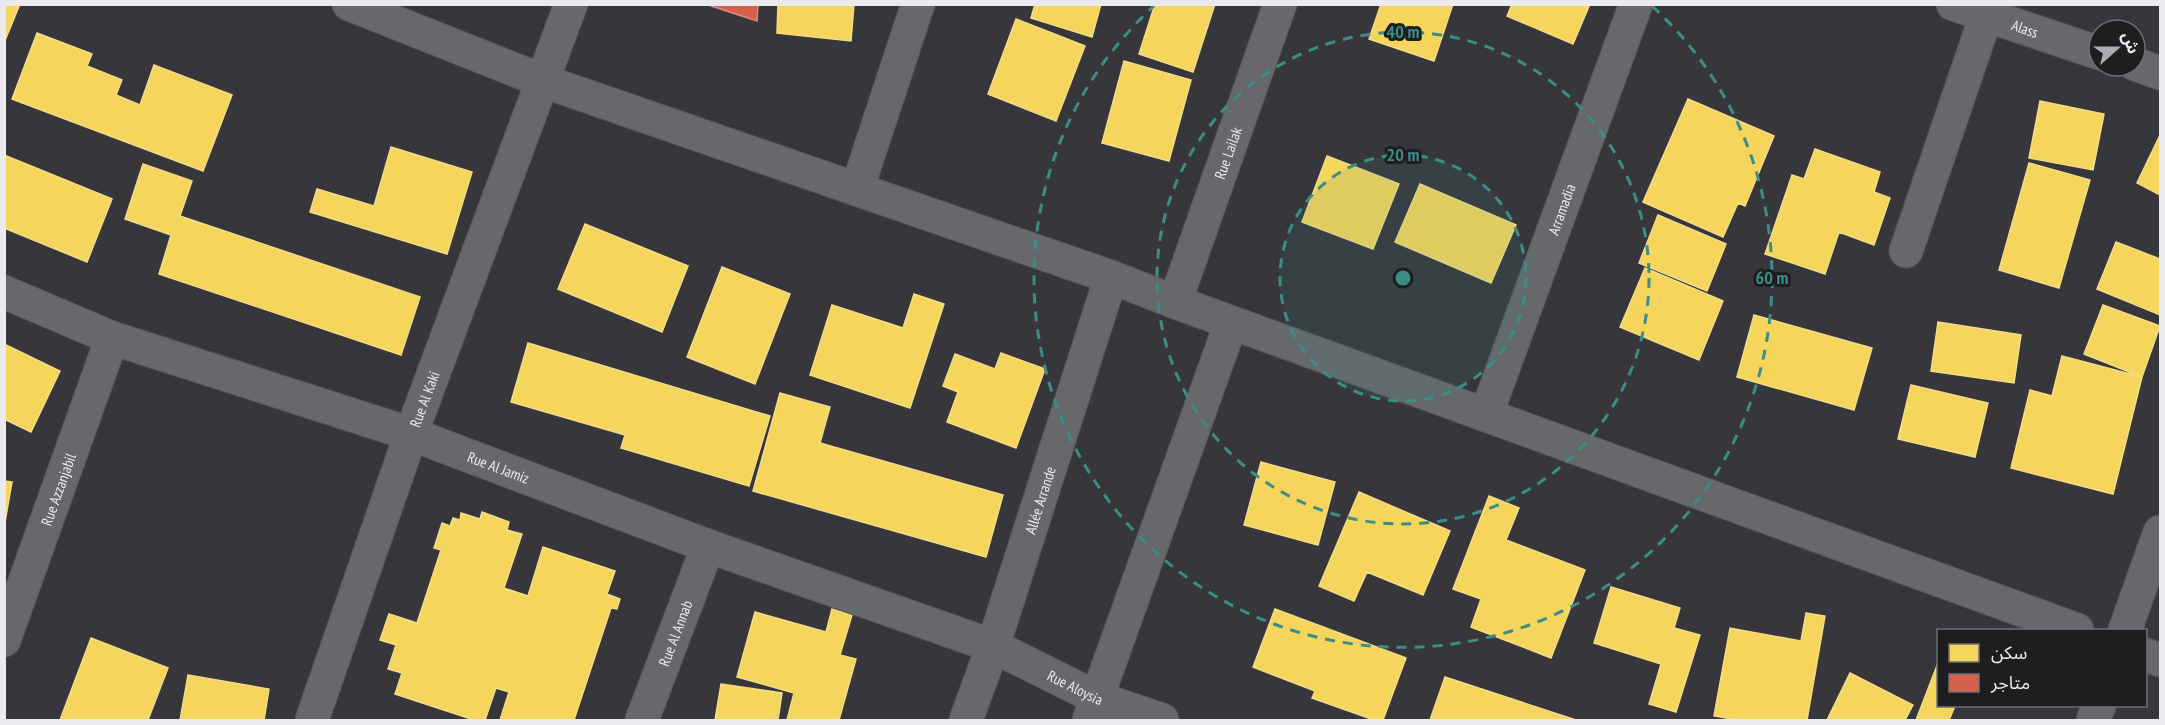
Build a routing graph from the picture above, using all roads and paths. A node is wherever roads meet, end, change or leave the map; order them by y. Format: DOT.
graph roads {
  1 [pos="349,4"];
  2 [pos="571,4"];
  3 [pos="918,4"];
  4 [pos="1280,4"];
  5 [pos="1636,4"];
  6 [pos="1953,4"];
  7 [pos="1986,16"];
  8 [pos="2087,49"];
  9 [pos="543,81"];
  10 [pos="857,189"];
  11 [pos="1906,251"];
  12 [pos="1111,277"];
  13 [pos="4,292"];
  14 [pos="1175,303"];
  15 [pos="1231,323"];
  16 [pos="112,338"];
  17 [pos="1486,416"];
  18 [pos="411,434"];
  19 [pos="2160,532"];
  20 [pos="708,546"];
  21 [pos="2074,629"];
  22 [pos="2125,629"];
  23 [pos="4,640"];
  24 [pos="993,646"];
  25 [pos="1093,709"];
  26 [pos="312,720"];
  27 [pos="642,720"];
  28 [pos="966,720"];
  29 [pos="1162,720"];
  1 -- 9 [label="street"];
  2 -- 9 [label="street, Rue Al Kaki"];
  3 -- 10 [label="street"];
  4 -- 14 [label="street, Rue Lailak"];
  5 -- 17 [label="street, Arramadia"];
  6 -- 7 [label="street, Alass"];
  7 -- 8 [label="street, Alass"];
  7 -- 11 [label="street"];
  9 -- 10 [label="street"];
  9 -- 18 [label="street, Rue Al Kaki"];
  10 -- 12 [label="street"];
  12 -- 14 [label="street"];
  12 -- 24 [label="street, Allée Arrande"];
  13 -- 16 [label="street, Rue Al Jamiz"];
  14 -- 15 [label="street"];
  15 -- 17 [label="street"];
  15 -- 25 [label="street"];
  16 -- 18 [label="street, Rue Al Jamiz"];
  16 -- 23 [label="street, Rue Azzanjabil"];
  17 -- 21 [label="street"];
  18 -- 20 [label="street, Rue Al Jamiz"];
  18 -- 26 [label="street, Rue Al Kaki"];
  19 -- 22 [label="street"];
  20 -- 24 [label="street, Rue Al Jamiz"];
  20 -- 27 [label="street, Rue Al Annab"];
  24 -- 25 [label="street, Rue Aloysia"];
  24 -- 28 [label="street, Allée Arrande"];
  25 -- 29 [label="street, Rue Aloysia"];
}
